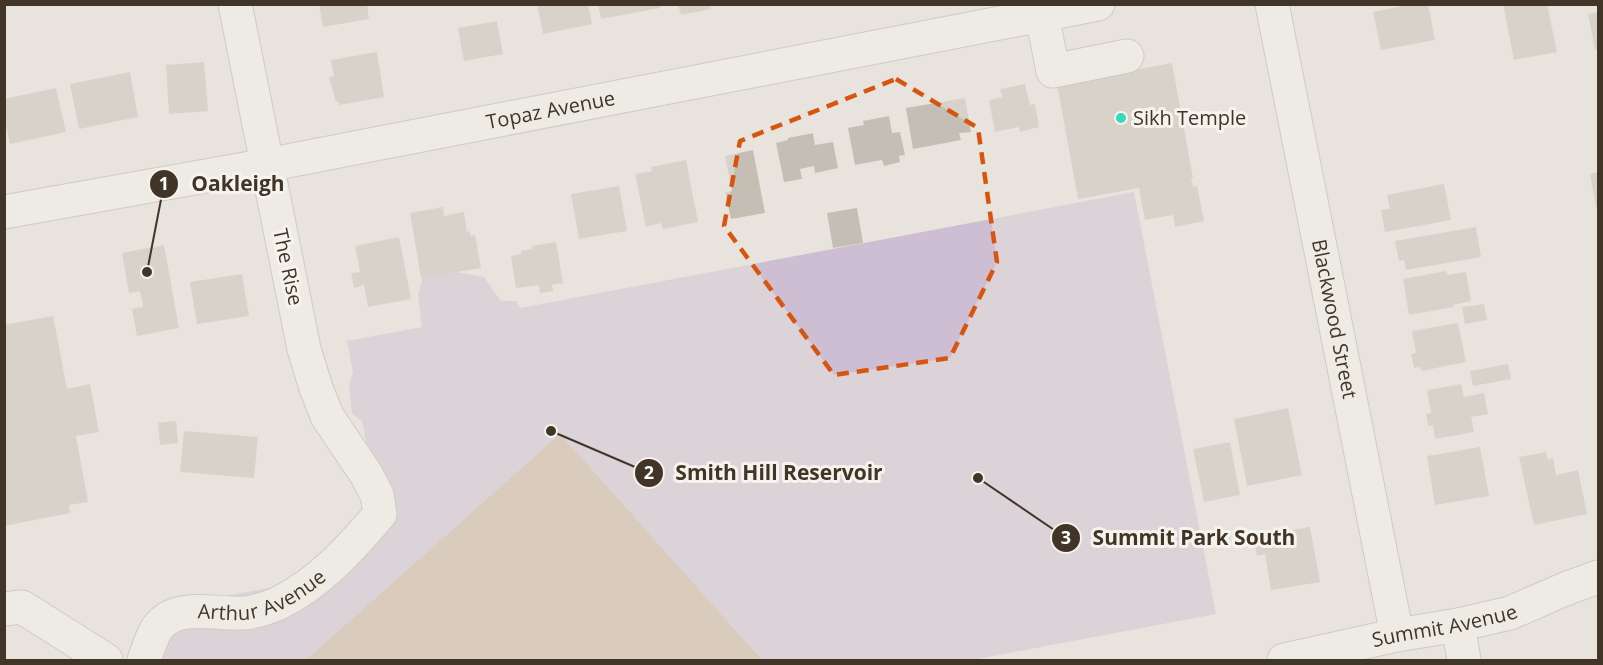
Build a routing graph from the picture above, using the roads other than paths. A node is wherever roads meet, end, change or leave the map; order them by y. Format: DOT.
graph roads {
  1 [pos="235,4"];
  2 [pos="1098,4"];
  3 [pos="1272,4"];
  4 [pos="1042,15"];
  5 [pos="1127,56"];
  6 [pos="267,165"];
  7 [pos="4,212"];
  8 [pos="380,514"];
  9 [pos="1599,578"];
  10 [pos="4,609"];
  11 [pos="1458,626"];
  12 [pos="1397,635"];
  13 [pos="106,660"];
  14 [pos="144,660"];
  15 [pos="1284,660"];
  16 [pos="1464,660"];
  1 -- 6 [label="street, The Rise"];
  2 -- 4 [label="street, Topaz Avenue"];
  3 -- 12 [label="street, Blackwood Street"];
  4 -- 5 [label="street"];
  4 -- 6 [label="street, Topaz Avenue"];
  6 -- 7 [label="street, Topaz Avenue"];
  6 -- 8 [label="street, The Rise"];
  8 -- 14 [label="street, Arthur Avenue"];
  9 -- 11 [label="street, Summit Avenue"];
  10 -- 13 [label="street"];
  11 -- 12 [label="street, Summit Avenue"];
  11 -- 16 [label="street"];
  12 -- 15 [label="street, Summit Avenue"];
}
